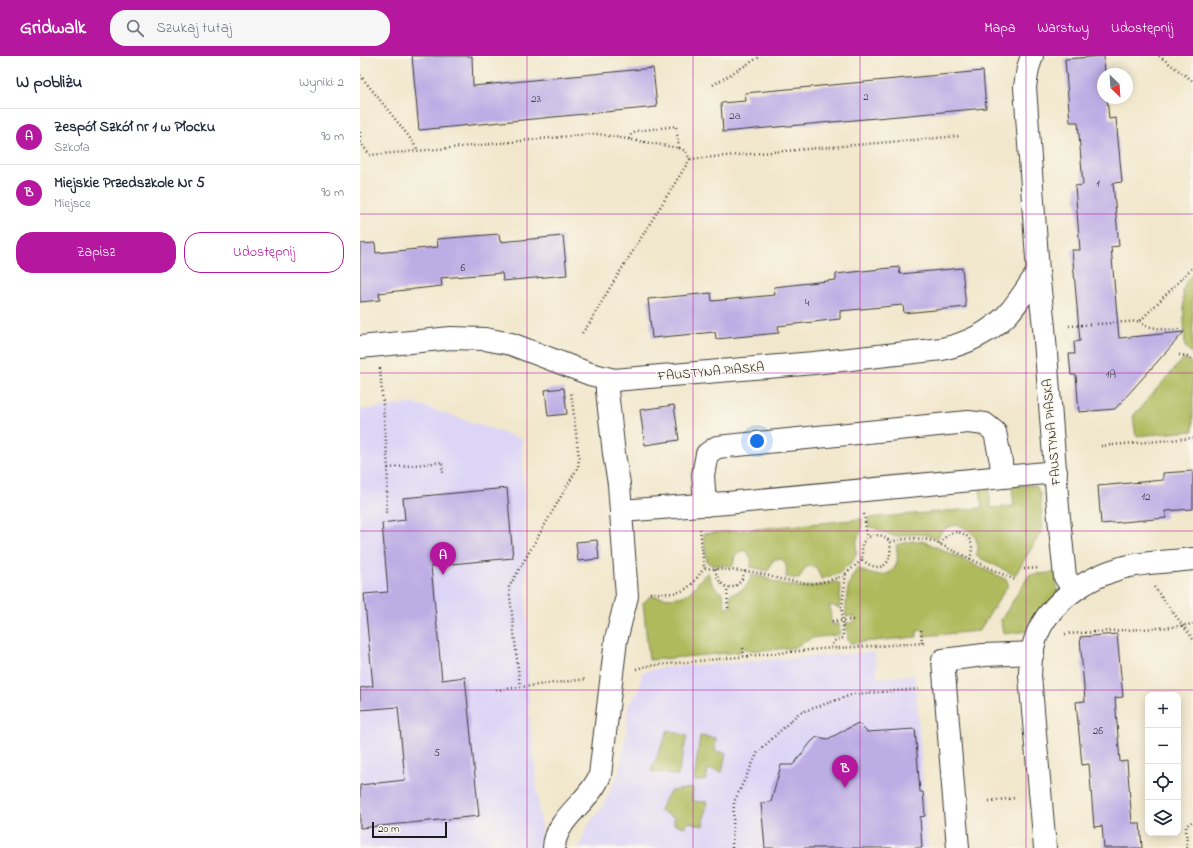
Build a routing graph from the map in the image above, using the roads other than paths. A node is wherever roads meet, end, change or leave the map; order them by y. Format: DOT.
graph roads {
  1 [pos="1032,56"];
  2 [pos="1038,272"];
  3 [pos="360,347"];
  4 [pos="607,379"];
  5 [pos="1056,472"];
  6 [pos="1002,477"];
  7 [pos="701,505"];
  8 [pos="621,511"];
  9 [pos="1193,559"];
  10 [pos="1074,590"];
  11 [pos="1035,645"];
  12 [pos="554,848"];
  13 [pos="958,848"];
  14 [pos="1045,848"];
  1 -- 2 [label="street, FAUSTYNA PIASKA"];
  2 -- 4 [label="street, FAUSTYNA PIASKA"];
  2 -- 5 [label="street, FAUSTYNA PIASKA"];
  3 -- 4 [label="street, FAUSTYNA PIASKA"];
  4 -- 8 [label="street"];
  5 -- 6 [label="street"];
  5 -- 10 [label="street, FAUSTYNA PIASKA"];
  6 -- 7 [label="street"];
  6 -- 7 [label="street"];
  7 -- 8 [label="street"];
  8 -- 12 [label="street"];
  9 -- 10 [label="street"];
  10 -- 11 [label="street"];
  11 -- 13 [label="street"];
  11 -- 14 [label="street"];
}
